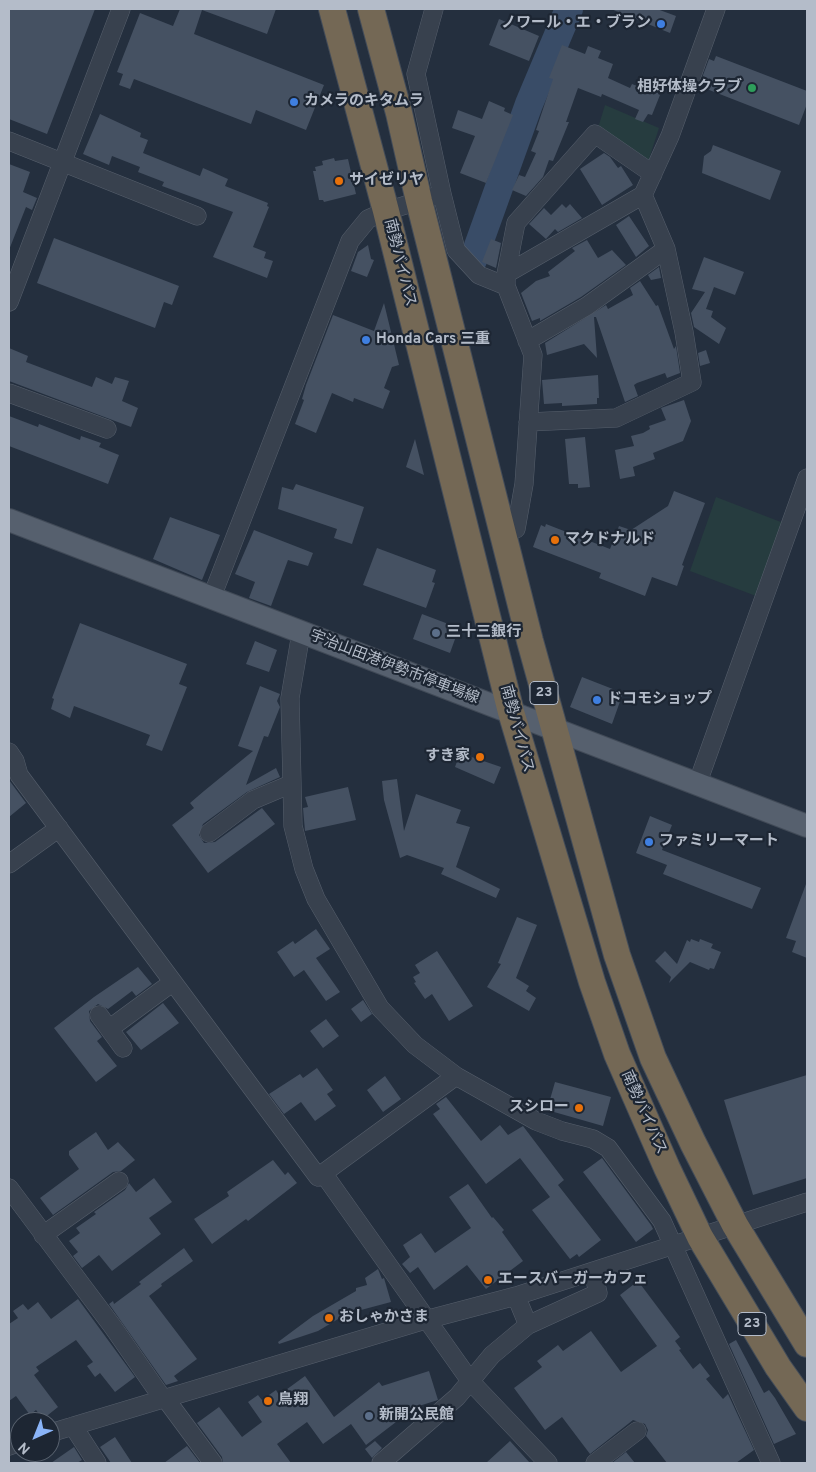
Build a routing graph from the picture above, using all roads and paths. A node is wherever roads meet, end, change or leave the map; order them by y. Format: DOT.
graph roads {
  1 [pos="121,9"];
  2 [pos="332,9"];
  3 [pos="371,9"];
  4 [pos="434,9"];
  5 [pos="716,9"];
  6 [pos="9,141"];
  7 [pos="62,162"];
  8 [pos="653,174"];
  9 [pos="643,195"];
  10 [pos="431,198"];
  11 [pos="386,211"];
  12 [pos="197,216"];
  13 [pos="666,250"];
  14 [pos="506,280"];
  15 [pos="9,302"];
  16 [pos="527,341"];
  17 [pos="9,393"];
  18 [pos="528,422"];
  19 [pos="107,429"];
  20 [pos="807,478"];
  21 [pos="9,521"];
  22 [pos="516,529"];
  23 [pos="211,599"];
  24 [pos="301,633"];
  25 [pos="511,712"];
  26 [pos="552,727"];
  27 [pos="11,762"];
  28 [pos="698,782"];
  29 [pos="291,784"];
  30 [pos="807,826"];
  31 [pos="59,828"];
  32 [pos="209,832"];
  33 [pos="9,864"];
  34 [pos="173,982"];
  35 [pos="99,1015"];
  36 [pos="109,1029"];
  37 [pos="123,1048"];
  38 [pos="456,1076"];
  39 [pos="323,1174"];
  40 [pos="119,1181"];
  41 [pos="9,1188"];
  42 [pos="807,1202"];
  43 [pos="735,1226"];
  44 [pos="44,1235"];
  45 [pos="700,1237"];
  46 [pos="674,1246"];
  47 [pos="594,1271"];
  48 [pos="516,1296"];
  49 [pos="429,1319"];
  50 [pos="528,1325"];
  51 [pos="807,1344"];
  52 [pos="472,1382"];
  53 [pos="164,1399"];
  54 [pos="807,1408"];
  55 [pos="73,1426"];
  56 [pos="60,1430"];
  57 [pos="637,1431"];
  58 [pos="97,1463"];
  59 [pos="213,1463"];
  60 [pos="381,1463"];
  61 [pos="548,1463"];
  62 [pos="594,1463"];
  63 [pos="771,1463"];
  1 -- 7 [label="street"];
  2 -- 11 [label="highway, 南勢バイパス / 23"];
  3 -- 10 [label="highway, 23"];
  4 -- 10 [label="street"];
  5 -- 8 [label="street"];
  6 -- 7 [label="street"];
  7 -- 12 [label="street"];
  7 -- 15 [label="street"];
  8 -- 9 [label="street"];
  8 -- 14 [label="street"];
  9 -- 13 [label="street"];
  9 -- 14 [label="street"];
  10 -- 11 [label="street"];
  10 -- 14 [label="street"];
  10 -- 26 [label="highway, 23"];
  11 -- 23 [label="street"];
  11 -- 25 [label="highway, 南勢バイパス / 23"];
  13 -- 16 [label="street"];
  13 -- 18 [label="street"];
  14 -- 16 [label="street"];
  16 -- 18 [label="street"];
  17 -- 19 [label="street"];
  18 -- 22 [label="street"];
  20 -- 28 [label="street"];
  21 -- 23 [label="main road, 宇治山田港伊勢市停車場線"];
  23 -- 24 [label="main road, 宇治山田港伊勢市停車場線"];
  24 -- 25 [label="main road, 宇治山田港伊勢市停車場線"];
  24 -- 29 [label="street"];
  25 -- 26 [label="main road, 宇治山田港伊勢市停車場線"];
  25 -- 45 [label="highway, 南勢バイパス / 23"];
  26 -- 28 [label="main road, 宇治山田港伊勢市停車場線"];
  26 -- 43 [label="highway, 23"];
  27 -- 31 [label="street"];
  28 -- 30 [label="main road, 宇治山田港伊勢市停車場線"];
  29 -- 32 [label="street"];
  29 -- 38 [label="street"];
  31 -- 33 [label="street"];
  31 -- 34 [label="street"];
  34 -- 36 [label="street"];
  34 -- 39 [label="street"];
  35 -- 36 [label="street"];
  36 -- 37 [label="street"];
  38 -- 39 [label="street"];
  38 -- 46 [label="street"];
  39 -- 49 [label="street"];
  40 -- 44 [label="street"];
  41 -- 44 [label="street"];
  42 -- 43 [label="street"];
  43 -- 45 [label="street"];
  43 -- 51 [label="highway, 23"];
  44 -- 53 [label="street"];
  45 -- 46 [label="street"];
  45 -- 54 [label="highway, 南勢バイパス / 23"];
  46 -- 47 [label="street"];
  46 -- 63 [label="street"];
  47 -- 48 [label="street"];
  47 -- 50 [label="street"];
  48 -- 49 [label="street"];
  48 -- 50 [label="street"];
  49 -- 52 [label="street"];
  49 -- 53 [label="street"];
  50 -- 52 [label="street"];
  52 -- 60 [label="street"];
  52 -- 61 [label="street"];
  53 -- 55 [label="street"];
  53 -- 59 [label="street"];
  55 -- 56 [label="street"];
  55 -- 58 [label="street"];
  57 -- 62 [label="street"];
}
